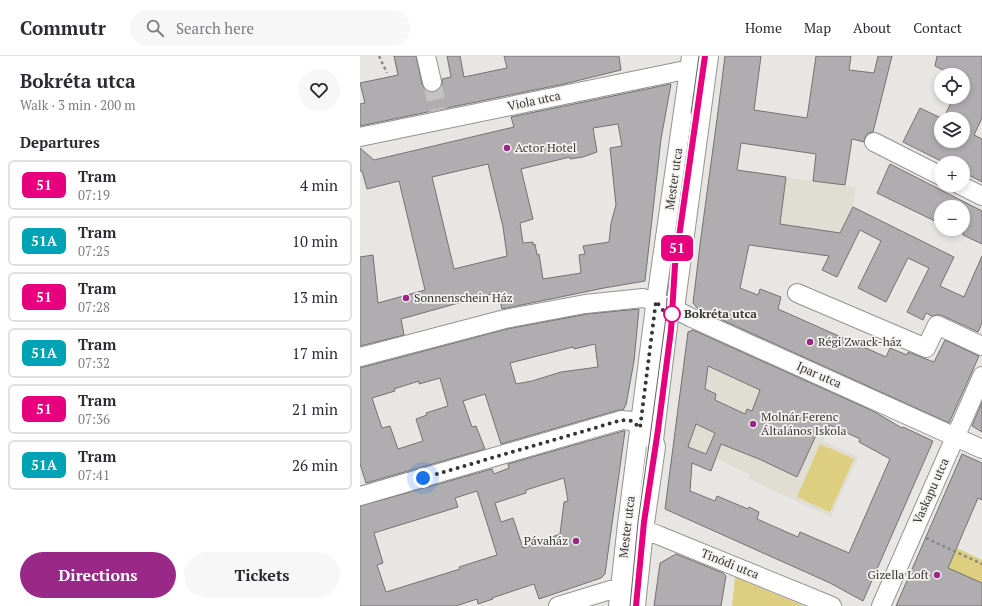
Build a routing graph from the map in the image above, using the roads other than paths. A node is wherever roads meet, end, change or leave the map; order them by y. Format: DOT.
graph roads {
  1 [pos="426,56"];
  2 [pos="699,62"];
  3 [pos="432,82"];
  4 [pos="360,137"];
  5 [pos="874,142"];
  6 [pos="934,172"];
  7 [pos="970,190"];
  8 [pos="982,196"];
  9 [pos="797,293"];
  10 [pos="656,301"];
  11 [pos="672,314"];
  12 [pos="982,346"];
  13 [pos="360,357"];
  14 [pos="982,376"];
  15 [pos="640,428"];
  16 [pos="955,437"];
  17 [pos="654,440"];
  18 [pos="637,448"];
  19 [pos="982,449"];
  20 [pos="360,494"];
  21 [pos="628,518"];
  22 [pos="620,587"];
  23 [pos="558,606"];
  24 [pos="618,606"];
  25 [pos="636,606"];
  26 [pos="832,606"];
  27 [pos="881,606"];
  1 -- 3 [label="street"];
  2 -- 4 [label="street, Viola utca"];
  2 -- 10 [label="street, Mester utca"];
  2 -- 11 [label="street, Mester utca"];
  5 -- 6 [label="street"];
  7 -- 8 [label="street"];
  9 -- 12 [label="street"];
  10 -- 11 [label="street, Ipar utca"];
  10 -- 13 [label="street"];
  10 -- 15 [label="street, Mester utca"];
  11 -- 16 [label="street, Ipar utca"];
  11 -- 17 [label="street, Mester utca"];
  14 -- 16 [label="street, Vaskapu utca"];
  15 -- 18 [label="street, Mester utca"];
  15 -- 20 [label="street"];
  16 -- 19 [label="street, Ipar utca"];
  16 -- 27 [label="street, Vaskapu utca"];
  17 -- 18 [label="street"];
  17 -- 21 [label="street, Mester utca"];
  18 -- 21 [label="street, Mester utca"];
  21 -- 22 [label="street, Mester utca"];
  21 -- 25 [label="street, Mester utca"];
  21 -- 26 [label="street, Tinódi utca"];
  22 -- 23 [label="street"];
  22 -- 24 [label="street, Mester utca"];
}
